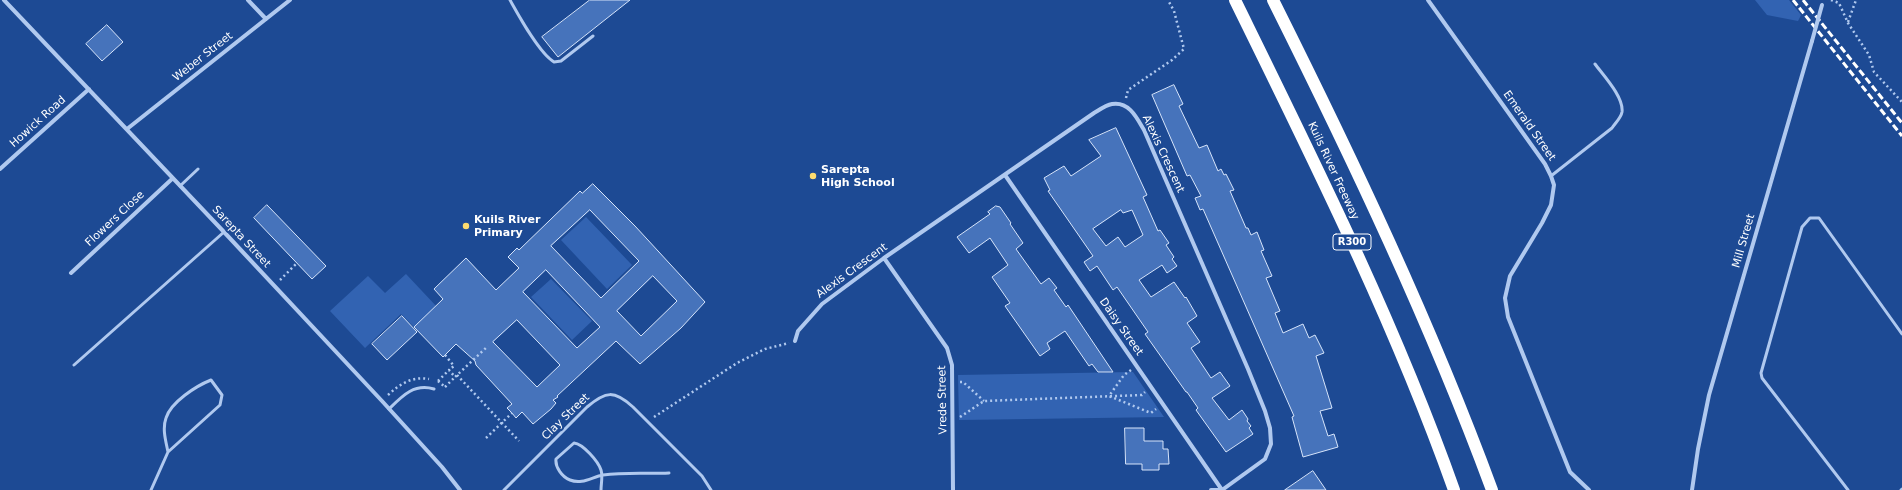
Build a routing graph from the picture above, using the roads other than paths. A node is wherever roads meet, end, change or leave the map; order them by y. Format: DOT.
graph roads {
  1 [pos="4,0"];
  2 [pos="248,0"];
  3 [pos="290,0"];
  4 [pos="510,0"];
  5 [pos="1235,0"];
  6 [pos="1273,0"];
  7 [pos="1428,0"];
  8 [pos="1824,0"];
  9 [pos="266,19"];
  10 [pos="593,36"];
  11 [pos="1595,64"];
  12 [pos="89,89"];
  13 [pos="127,129"];
  14 [pos="0,168"];
  15 [pos="198,169"];
  16 [pos="1005,175"];
  17 [pos="1552,176"];
  18 [pos="172,178"];
  19 [pos="180,186"];
  20 [pos="224,232"];
  21 [pos="884,258"];
  22 [pos="71,273"];
  23 [pos="1902,334"];
  24 [pos="795,341"];
  25 [pos="74,365"];
  26 [pos="434,389"];
  27 [pos="389,409"];
  28 [pos="168,452"];
  29 [pos="668,473"];
  30 [pos="602,475"];
  31 [pos="152,490"];
  32 [pos="460,490"];
  33 [pos="504,490"];
  34 [pos="601,490"];
  35 [pos="711,490"];
  36 [pos="953,490"];
  37 [pos="1211,490"];
  38 [pos="1222,490"];
  39 [pos="1454,490"];
  40 [pos="1492,490"];
  41 [pos="1589,490"];
  42 [pos="1692,490"];
  43 [pos="1848,490"];
  1 -- 12 [label="street, Sarepta Street"];
  2 -- 9 [label="street"];
  3 -- 9 [label="street, Weber Street"];
  4 -- 10 [label="lane"];
  5 -- 39 [label="highway, Kuils River Freeway / R300"];
  6 -- 40 [label="highway, Kuils River Freeway / R300"];
  7 -- 17 [label="street, Emerald Street"];
  8 -- 42 [label="street, Mill Street, bridge"];
  9 -- 13 [label="street, Weber Street"];
  11 -- 17 [label="lane"];
  12 -- 13 [label="street, Sarepta Street"];
  12 -- 14 [label="street, Howick Road"];
  13 -- 18 [label="street, Sarepta Street"];
  15 -- 19 [label="lane"];
  16 -- 21 [label="street, Alexis Crescent"];
  16 -- 38 [label="street, Daisy Street"];
  16 -- 38 [label="street, Alexis Crescent"];
  17 -- 41 [label="street, Emerald Street"];
  18 -- 19 [label="street, Sarepta Street"];
  18 -- 22 [label="street, Flowers Close"];
  19 -- 20 [label="street, Sarepta Street"];
  20 -- 25 [label="lane"];
  20 -- 27 [label="street, Sarepta Street"];
  21 -- 24 [label="street, Alexis Crescent"];
  21 -- 36 [label="street, Vrede Street"];
  23 -- 43 [label="lane"];
  26 -- 27 [label="lane"];
  27 -- 32 [label="street, Sarepta Street"];
  28 -- 28 [label="lane"];
  28 -- 31 [label="lane"];
  29 -- 30 [label="lane"];
  30 -- 30 [label="lane"];
  30 -- 34 [label="lane"];
  33 -- 35 [label="lane, Clay Street"];
  37 -- 38 [label="street"];
}
